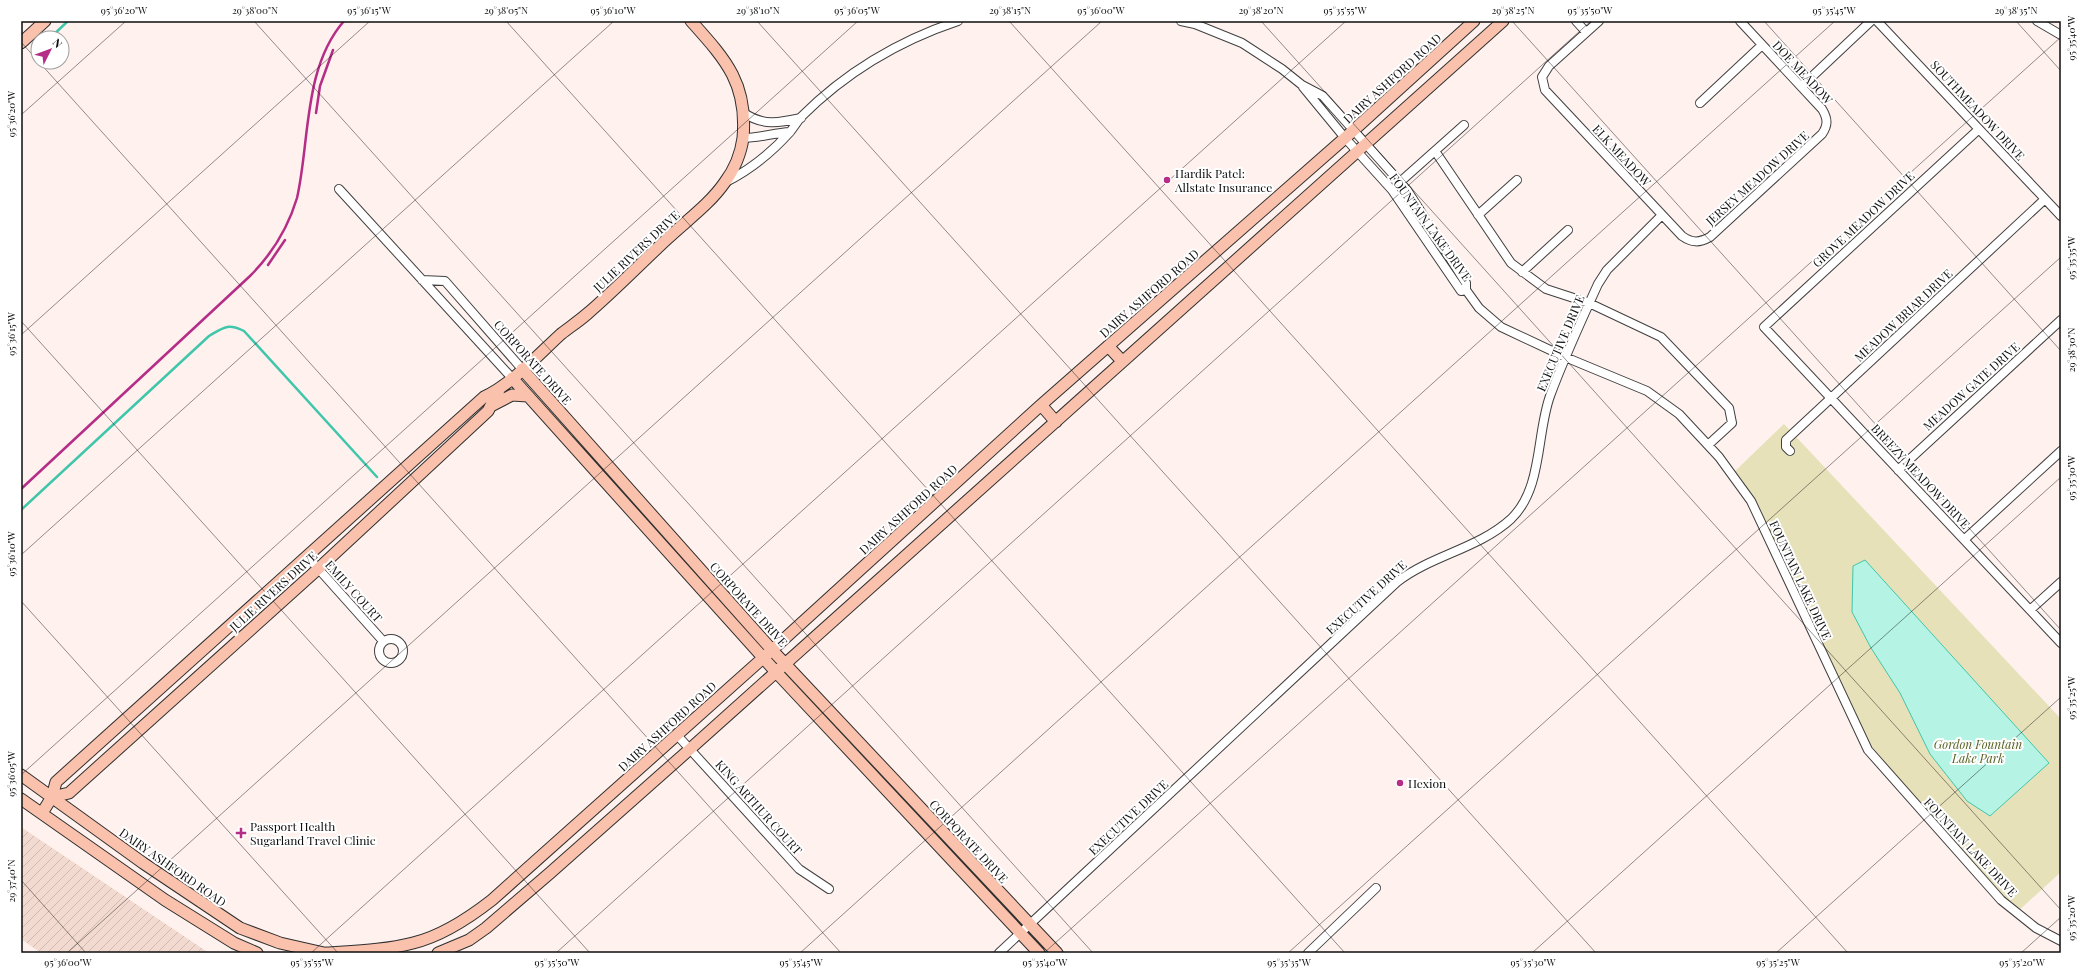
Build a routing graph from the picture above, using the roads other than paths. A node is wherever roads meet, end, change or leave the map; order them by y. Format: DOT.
graph roads {
  1 [pos="45,21"];
  2 [pos="691,21"];
  3 [pos="958,21"];
  4 [pos="1181,21"];
  5 [pos="1474,21"];
  6 [pos="1503,21"];
  7 [pos="1576,21"];
  8 [pos="1599,21"];
  9 [pos="1740,21"];
  10 [pos="1871,21"];
  11 [pos="1877,21"];
  12 [pos="2037,21"];
  13 [pos="1586,32"];
  14 [pos="2061,35"];
  15 [pos="21,43"];
  16 [pos="1762,45"];
  17 [pos="1438,54"];
  18 [pos="1451,68"];
  19 [pos="1302,85"];
  20 [pos="1802,86"];
  21 [pos="1700,103"];
  22 [pos="744,113"];
  23 [pos="801,118"];
  24 [pos="1828,122"];
  25 [pos="1464,125"];
  26 [pos="1979,129"];
  27 [pos="1354,130"];
  28 [pos="790,132"];
  29 [pos="743,138"];
  30 [pos="1345,138"];
  31 [pos="1366,143"];
  32 [pos="1357,151"];
  33 [pos="1435,151"];
  34 [pos="1517,180"];
  35 [pos="726,182"];
  36 [pos="1400,182"];
  37 [pos="339,189"];
  38 [pos="2046,199"];
  39 [pos="1478,215"];
  40 [pos="1662,215"];
  41 [pos="2061,216"];
  42 [pos="1432,227"];
  43 [pos="1568,230"];
  44 [pos="1422,234"];
  45 [pos="1229,240"];
  46 [pos="1695,242"];
  47 [pos="1242,254"];
  48 [pos="1522,272"];
  49 [pos="422,280"];
  50 [pos="1466,290"];
  51 [pos="1589,303"];
  52 [pos="2061,320"];
  53 [pos="1764,327"];
  54 [pos="496,341"];
  55 [pos="1108,346"];
  56 [pos="486,350"];
  57 [pos="1565,357"];
  58 [pos="1122,362"];
  59 [pos="522,369"];
  60 [pos="512,378"];
  61 [pos="499,390"];
  62 [pos="528,396"];
  63 [pos="1831,398"];
  64 [pos="492,405"];
  65 [pos="1041,405"];
  66 [pos="1056,422"];
  67 [pos="1708,445"];
  68 [pos="1790,451"];
  69 [pos="2061,451"];
  70 [pos="1898,470"];
  71 [pos="364,506"];
  72 [pos="650,513"];
  73 [pos="371,519"];
  74 [pos="640,522"];
  75 [pos="1965,539"];
  76 [pos="308,556"];
  77 [pos="318,569"];
  78 [pos="2061,582"];
  79 [pos="2030,610"];
  80 [pos="383,642"];
  81 [pos="2061,643"];
  82 [pos="772,650"];
  83 [pos="201,651"];
  84 [pos="763,658"];
  85 [pos="213,663"];
  86 [pos="785,664"];
  87 [pos="776,672"];
  88 [pos="843,725"];
  89 [pos="677,734"];
  90 [pos="833,734"];
  91 [pos="690,749"];
  92 [pos="21,775"];
  93 [pos="52,797"];
  94 [pos="21,799"];
  95 [pos="42,813"];
  96 [pos="538,860"];
  97 [pos="550,873"];
  98 [pos="507,887"];
  99 [pos="1376,888"];
  100 [pos="829,889"];
  101 [pos="519,900"];
  102 [pos="1031,925"];
  103 [pos="1021,934"];
  104 [pos="2061,940"];
  105 [pos="257,953"];
  106 [pos="324,953"];
  107 [pos="327,953"];
  108 [pos="438,953"];
  109 [pos="998,953"];
  110 [pos="1039,953"];
  111 [pos="1057,953"];
  112 [pos="1308,953"];
  1 -- 15 [label="main road"];
  2 -- 22 [label="main road"];
  3 -- 23 [label="street, JULIE RIVERS DRIVE"];
  4 -- 19 [label="street"];
  5 -- 17 [label="main road, DAIRY ASHFORD ROAD"];
  6 -- 18 [label="main road"];
  7 -- 13 [label="street"];
  8 -- 13 [label="street"];
  9 -- 16 [label="street, DOE MEADOW"];
  10 -- 20 [label="street"];
  11 -- 26 [label="street, SOUTHMEADOW DRIVE"];
  12 -- 14 [label="street"];
  13 -- 40 [label="street, ELK MEADOW"];
  16 -- 20 [label="street, DOE MEADOW"];
  16 -- 21 [label="street"];
  17 -- 18 [label="main road"];
  17 -- 27 [label="main road, DAIRY ASHFORD ROAD"];
  18 -- 31 [label="main road"];
  19 -- 27 [label="street"];
  19 -- 30 [label="street"];
  20 -- 24 [label="street, DOE MEADOW"];
  22 -- 23 [label="street, JULIE RIVERS DRIVE"];
  22 -- 29 [label="main road"];
  23 -- 28 [label="street, JULIE RIVERS DRIVE"];
  24 -- 46 [label="street, JERSEY MEADOW DRIVE"];
  25 -- 33 [label="street"];
  26 -- 38 [label="street, SOUTHMEADOW DRIVE"];
  26 -- 53 [label="street, GROVE MEADOW DRIVE"];
  27 -- 30 [label="main road, DAIRY ASHFORD ROAD"];
  27 -- 31 [label="street"];
  28 -- 29 [label="street"];
  28 -- 35 [label="street, JULIE RIVERS DRIVE"];
  29 -- 35 [label="main road"];
  30 -- 32 [label="street, FOUNTAIN LAKE DRIVE"];
  30 -- 45 [label="main road, DAIRY ASHFORD ROAD"];
  31 -- 32 [label="main road"];
  31 -- 36 [label="street, FOUNTAIN LAKE DRIVE"];
  32 -- 44 [label="street, FOUNTAIN LAKE DRIVE"];
  32 -- 47 [label="main road"];
  33 -- 36 [label="street"];
  33 -- 39 [label="street"];
  34 -- 39 [label="street"];
  35 -- 59 [label="main road, JULIE RIVERS DRIVE"];
  36 -- 42 [label="street, FOUNTAIN LAKE DRIVE"];
  37 -- 49 [label="street"];
  38 -- 41 [label="street, SOUTHMEADOW DRIVE"];
  38 -- 63 [label="street, MEADOW BRIAR DRIVE"];
  39 -- 48 [label="street"];
  40 -- 46 [label="street, ELK MEADOW"];
  40 -- 51 [label="street, EXECUTIVE DRIVE"];
  42 -- 44 [label="street"];
  42 -- 50 [label="street, FOUNTAIN LAKE DRIVE"];
  43 -- 48 [label="street"];
  44 -- 50 [label="street, FOUNTAIN LAKE DRIVE"];
  45 -- 47 [label="main road"];
  45 -- 55 [label="main road, DAIRY ASHFORD ROAD"];
  47 -- 58 [label="main road"];
  48 -- 51 [label="street"];
  49 -- 54 [label="street, CORPORATE DRIVE"];
  49 -- 56 [label="street"];
  50 -- 57 [label="street, FOUNTAIN LAKE DRIVE"];
  51 -- 57 [label="street, EXECUTIVE DRIVE"];
  51 -- 67 [label="street"];
  52 -- 70 [label="street, MEADOW GATE DRIVE"];
  53 -- 63 [label="street, BREEZY MEADOW DRIVE"];
  54 -- 56 [label="street"];
  54 -- 59 [label="street, CORPORATE DRIVE"];
  55 -- 58 [label="main road"];
  55 -- 65 [label="main road, DAIRY ASHFORD ROAD"];
  56 -- 60 [label="street"];
  57 -- 67 [label="street, FOUNTAIN LAKE DRIVE"];
  57 -- 102 [label="street, EXECUTIVE DRIVE"];
  58 -- 66 [label="main road"];
  59 -- 60 [label="main road, JULIE RIVERS DRIVE"];
  59 -- 72 [label="main road, CORPORATE DRIVE"];
  60 -- 61 [label="main road, JULIE RIVERS DRIVE"];
  60 -- 62 [label="main road"];
  61 -- 64 [label="main road, JULIE RIVERS DRIVE"];
  61 -- 71 [label="main road, JULIE RIVERS DRIVE"];
  62 -- 64 [label="main road"];
  62 -- 74 [label="main road"];
  63 -- 68 [label="street, MEADOW BRIAR DRIVE"];
  63 -- 70 [label="street, BREEZY MEADOW DRIVE"];
  64 -- 73 [label="main road, JULIE RIVERS DRIVE"];
  65 -- 66 [label="main road"];
  65 -- 82 [label="main road, DAIRY ASHFORD ROAD"];
  66 -- 86 [label="main road"];
  67 -- 104 [label="street, FOUNTAIN LAKE DRIVE"];
  69 -- 75 [label="street"];
  70 -- 75 [label="street, BREEZY MEADOW DRIVE"];
  71 -- 73 [label="main road"];
  71 -- 76 [label="main road, JULIE RIVERS DRIVE"];
  72 -- 74 [label="street"];
  72 -- 82 [label="main road, CORPORATE DRIVE"];
  73 -- 77 [label="main road, JULIE RIVERS DRIVE"];
  74 -- 84 [label="main road"];
  75 -- 79 [label="street, BREEZY MEADOW DRIVE"];
  76 -- 77 [label="street, EMILY COURT"];
  76 -- 83 [label="main road, JULIE RIVERS DRIVE"];
  77 -- 80 [label="street, EMILY COURT"];
  77 -- 85 [label="main road, JULIE RIVERS DRIVE"];
  78 -- 79 [label="street"];
  79 -- 81 [label="street, BREEZY MEADOW DRIVE"];
  82 -- 84 [label="main road, DAIRY ASHFORD ROAD"];
  82 -- 86 [label="main road, CORPORATE DRIVE"];
  83 -- 85 [label="main road"];
  83 -- 93 [label="main road, JULIE RIVERS DRIVE"];
  84 -- 87 [label="main road"];
  84 -- 89 [label="main road, DAIRY ASHFORD ROAD"];
  85 -- 93 [label="main road, JULIE RIVERS DRIVE"];
  86 -- 87 [label="main road"];
  86 -- 88 [label="main road, CORPORATE DRIVE"];
  87 -- 90 [label="main road"];
  87 -- 91 [label="main road"];
  88 -- 90 [label="street"];
  88 -- 102 [label="main road, CORPORATE DRIVE"];
  89 -- 91 [label="street, KING ARTHUR COURT"];
  89 -- 96 [label="main road, DAIRY ASHFORD ROAD"];
  90 -- 103 [label="main road"];
  91 -- 97 [label="main road"];
  91 -- 100 [label="street, KING ARTHUR COURT"];
  92 -- 93 [label="main road, DAIRY ASHFORD ROAD"];
  93 -- 95 [label="main road, JULIE RIVERS DRIVE"];
  93 -- 106 [label="main road, DAIRY ASHFORD ROAD"];
  94 -- 95 [label="main road"];
  95 -- 105 [label="main road"];
  96 -- 97 [label="main road"];
  96 -- 98 [label="main road, DAIRY ASHFORD ROAD"];
  97 -- 101 [label="main road"];
  98 -- 101 [label="main road"];
  98 -- 107 [label="main road, DAIRY ASHFORD ROAD"];
  99 -- 112 [label="street"];
  101 -- 108 [label="main road"];
  102 -- 103 [label="street, EXECUTIVE DRIVE"];
  102 -- 111 [label="main road, CORPORATE DRIVE"];
  103 -- 109 [label="street, EXECUTIVE DRIVE"];
  103 -- 110 [label="main road"];
}
